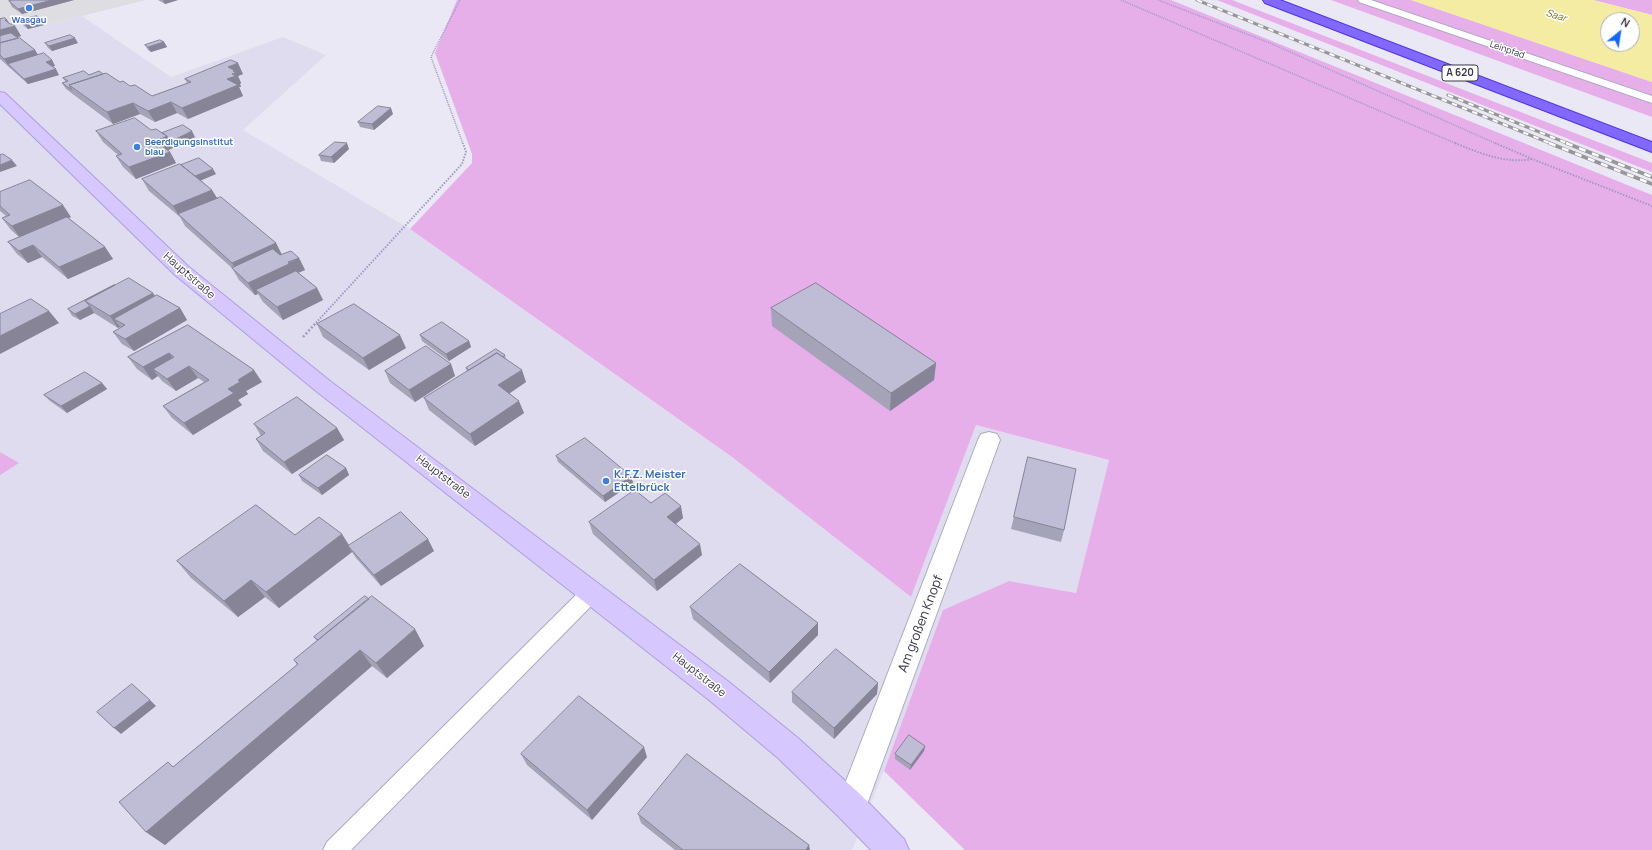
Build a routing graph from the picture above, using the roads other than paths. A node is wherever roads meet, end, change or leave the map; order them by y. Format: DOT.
graph roads {
  1 [pos="1269,0"];
  2 [pos="1297,0"];
  3 [pos="1362,0"];
  4 [pos="0,96"];
  5 [pos="1652,100"];
  6 [pos="1594,111"];
  7 [pos="1652,147"];
  8 [pos="989,440"];
  9 [pos="592,592"];
  10 [pos="851,807"];
  11 [pos="335,850"];
  12 [pos="893,850"];
  1 -- 7 [label="highway, A 620"];
  2 -- 6 [label="highway, A 620"];
  3 -- 5 [label="lane, Leinpfad"];
  4 -- 9 [label="main road, Hauptstraße"];
  8 -- 10 [label="street, Am großen Knopf"];
  9 -- 10 [label="main road, Hauptstraße"];
  9 -- 11 [label="lane"];
  10 -- 12 [label="main road, Hauptstraße"];
}
